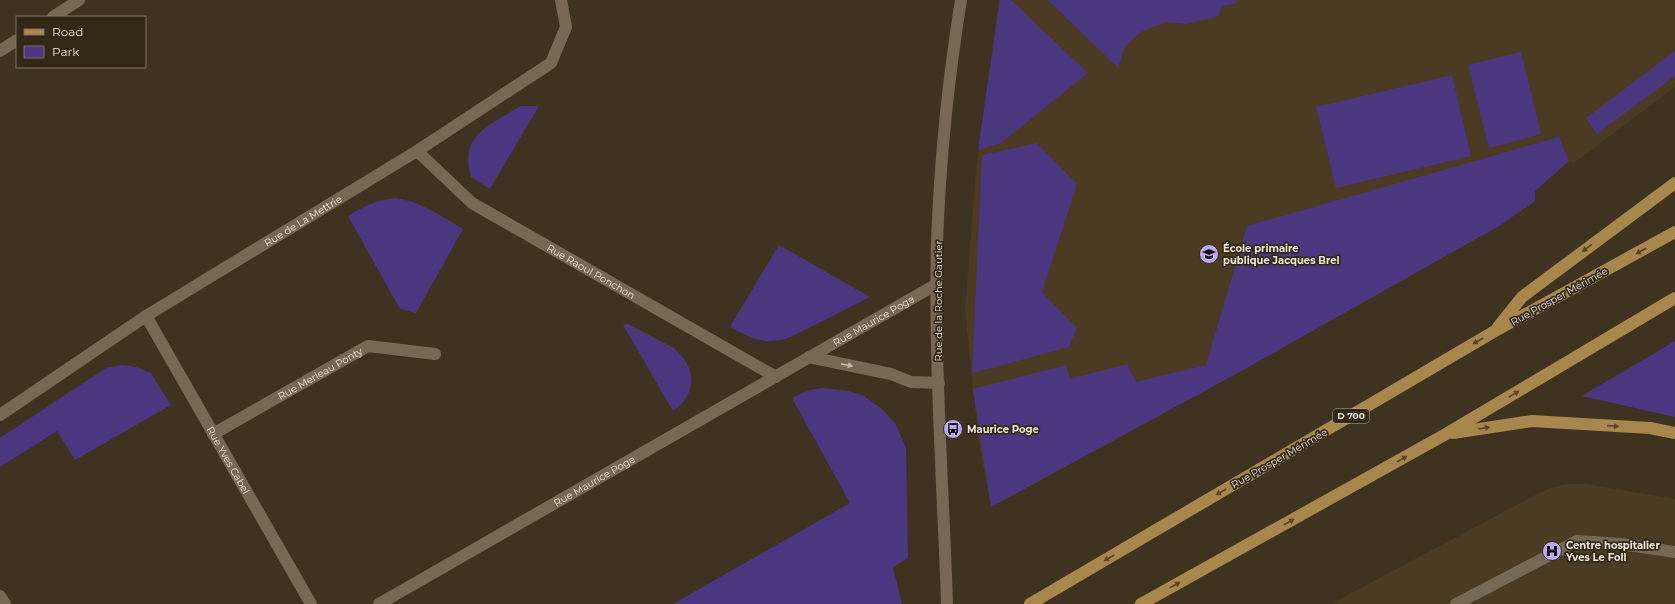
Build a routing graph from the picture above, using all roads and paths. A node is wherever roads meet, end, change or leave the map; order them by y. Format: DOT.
graph roads {
  1 [pos="79,0"];
  2 [pos="560,0"];
  3 [pos="961,0"];
  4 [pos="54,16"];
  5 [pos="16,41"];
  6 [pos="0,51"];
  7 [pos="416,151"];
  8 [pos="1675,183"];
  9 [pos="1675,232"];
  10 [pos="937,284"];
  11 [pos="1675,298"];
  12 [pos="146,316"];
  13 [pos="1495,331"];
  14 [pos="435,354"];
  15 [pos="809,358"];
  16 [pos="776,377"];
  17 [pos="939,383"];
  18 [pos="0,415"];
  19 [pos="1675,433"];
  20 [pos="213,434"];
  21 [pos="1446,434"];
  22 [pos="1675,552"];
  23 [pos="0,596"];
  24 [pos="5,604"];
  25 [pos="311,604"];
  26 [pos="379,604"];
  27 [pos="947,604"];
  28 [pos="1030,604"];
  29 [pos="1141,604"];
  30 [pos="1456,604"];
  1 -- 4 [label="street"];
  2 -- 7 [label="street, Rue de La Mettrie"];
  3 -- 10 [label="street, Rue de la Roche Gautier"];
  5 -- 6 [label="street"];
  7 -- 12 [label="street, Rue de La Mettrie"];
  7 -- 16 [label="street, Rue Raoul Ponchon"];
  8 -- 13 [label="main road, one-way"];
  9 -- 13 [label="main road, Rue Prosper Mérimée / D 700, one-way"];
  10 -- 15 [label="street, Rue Maurice Poge"];
  10 -- 17 [label="street, Rue de la Roche Gautier"];
  21 -- 11 [label="main road, one-way"];
  12 -- 18 [label="street, Rue de La Mettrie"];
  12 -- 20 [label="street, Rue Yves Cabel"];
  13 -- 28 [label="main road, Rue Prosper Mérimée / D 700, one-way"];
  14 -- 20 [label="street, Rue Merleau Ponty"];
  15 -- 16 [label="street, Rue Maurice Poge"];
  15 -- 17 [label="street, Rue Maurice Poge, one-way"];
  16 -- 26 [label="street, Rue Maurice Poge"];
  17 -- 27 [label="street, Rue de la Roche Gautier"];
  21 -- 19 [label="main road, one-way"];
  20 -- 25 [label="street, Rue Yves Cabel"];
  29 -- 21 [label="main road, one-way"];
  22 -- 30 [label="street"];
  23 -- 24 [label="street"];
}
